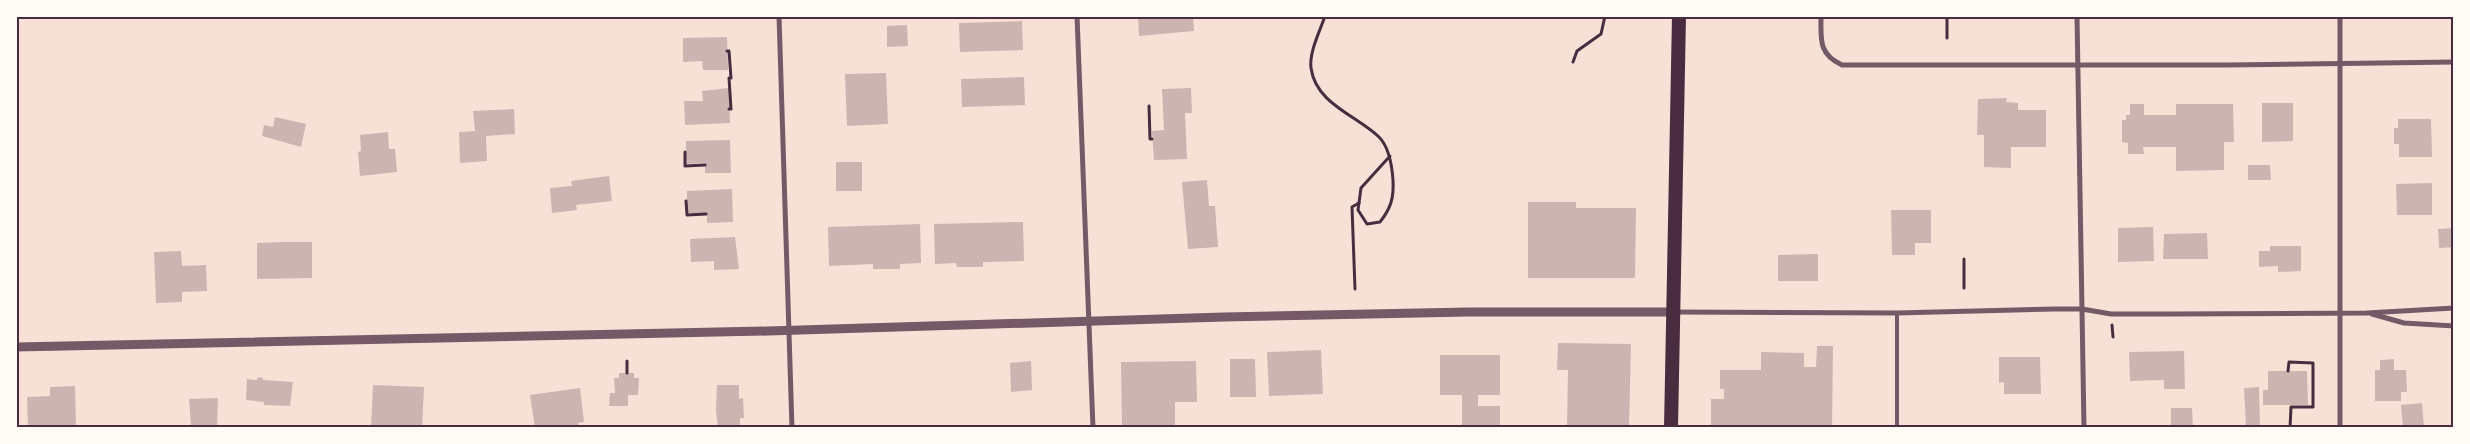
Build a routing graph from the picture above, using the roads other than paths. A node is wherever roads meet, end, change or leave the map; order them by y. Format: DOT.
graph roads {
  1 [pos="778,16"];
  2 [pos="1077,16"];
  3 [pos="1679,16"];
  4 [pos="1821,16"];
  5 [pos="2076,16"];
  6 [pos="2340,16"];
  7 [pos="2454,62"];
  8 [pos="2340,63"];
  9 [pos="2077,65"];
  10 [pos="2454,308"];
  11 [pos="2082,309"];
  12 [pos="2340,311"];
  13 [pos="1672,312"];
  14 [pos="2367,312"];
  15 [pos="1896,313"];
  16 [pos="1089,322"];
  17 [pos="2454,326"];
  18 [pos="787,330"];
  19 [pos="16,347"];
  20 [pos="792,428"];
  21 [pos="1093,428"];
  22 [pos="1671,428"];
  23 [pos="1897,428"];
  24 [pos="2084,428"];
  25 [pos="2340,428"];
  1 -- 18 [label="street"];
  2 -- 16 [label="street"];
  3 -- 13 [label="highway"];
  4 -- 9 [label="street"];
  5 -- 9 [label="street"];
  6 -- 8 [label="street"];
  7 -- 8 [label="street"];
  8 -- 9 [label="street"];
  8 -- 12 [label="street"];
  9 -- 11 [label="street"];
  10 -- 14 [label="street"];
  11 -- 12 [label="street"];
  11 -- 15 [label="street"];
  11 -- 24 [label="street"];
  12 -- 14 [label="street"];
  12 -- 25 [label="street"];
  13 -- 15 [label="street"];
  13 -- 16 [label="street"];
  13 -- 22 [label="highway"];
  14 -- 17 [label="street"];
  15 -- 23 [label="lane"];
  16 -- 18 [label="street"];
  16 -- 21 [label="street"];
  18 -- 19 [label="street"];
  18 -- 20 [label="street"];
}
